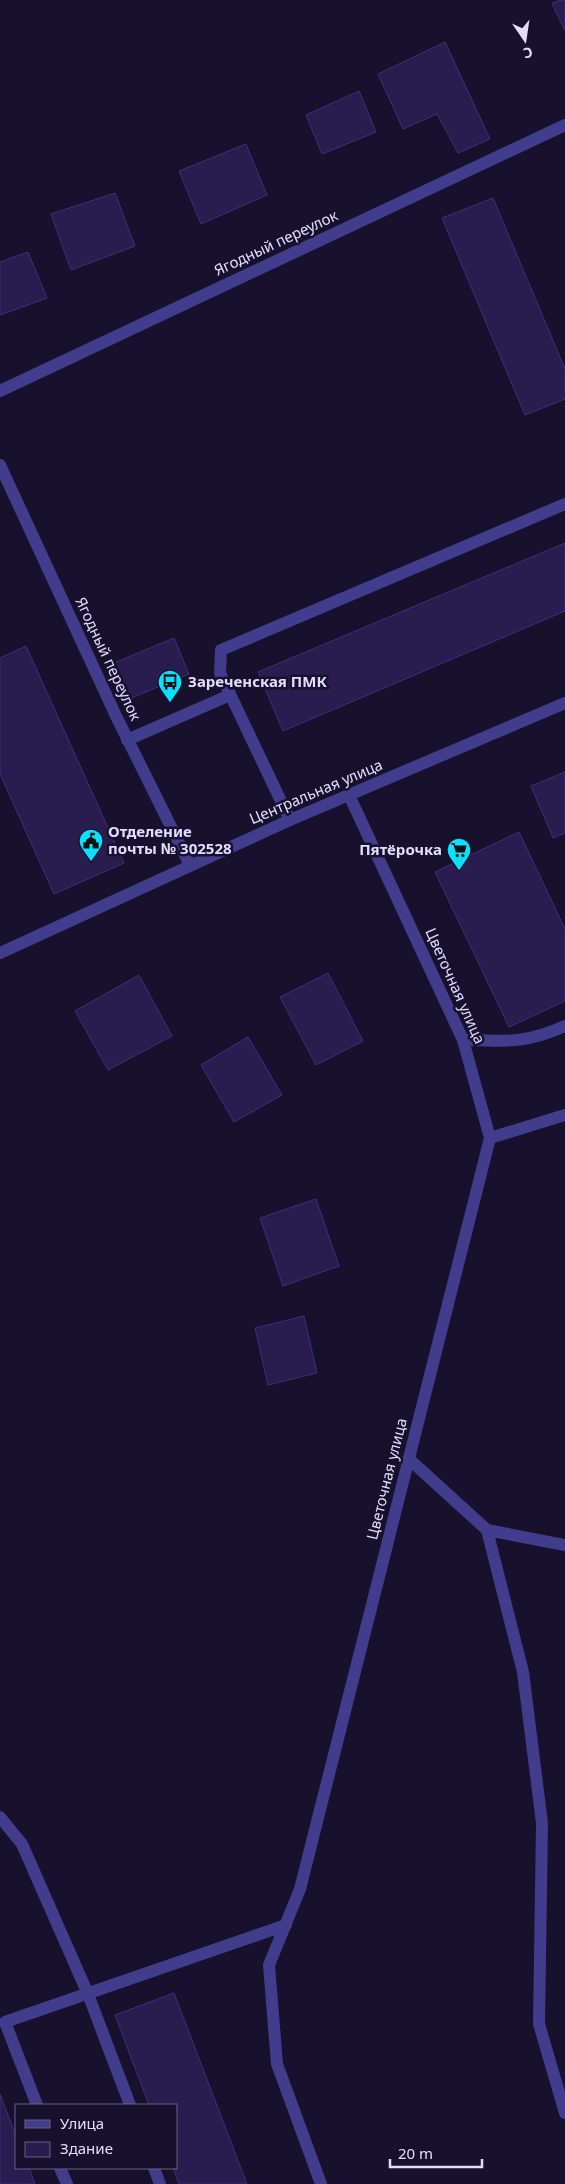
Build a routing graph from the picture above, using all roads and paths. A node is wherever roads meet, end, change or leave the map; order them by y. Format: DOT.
graph roads {
  1 [pos="565,125"];
  2 [pos="0,391"];
  3 [pos="0,465"];
  4 [pos="565,504"];
  5 [pos="230,695"];
  6 [pos="565,703"];
  7 [pos="128,740"];
  8 [pos="350,795"];
  9 [pos="290,820"];
  10 [pos="190,864"];
  11 [pos="0,953"];
  12 [pos="565,1026"];
  13 [pos="463,1040"];
  14 [pos="565,1114"];
  15 [pos="490,1138"];
  16 [pos="409,1459"];
  17 [pos="487,1530"];
  18 [pos="565,1546"];
  19 [pos="0,1817"];
  20 [pos="286,1925"];
  21 [pos="88,1994"];
  22 [pos="36,2104"];
  23 [pos="130,2104"];
  24 [pos="565,2113"];
  25 [pos="60,2169"];
  26 [pos="154,2169"];
  27 [pos="67,2184"];
  28 [pos="160,2184"];
  29 [pos="320,2184"];
  1 -- 2 [label="street, Ягодный переулок"];
  3 -- 7 [label="street, Ягодный переулок"];
  4 -- 5 [label="street"];
  5 -- 7 [label="street"];
  5 -- 9 [label="street"];
  6 -- 8 [label="street, Центральная улица"];
  7 -- 10 [label="street, Ягодный переулок"];
  8 -- 9 [label="street, Центральная улица"];
  8 -- 13 [label="street, Цветочная улица"];
  9 -- 10 [label="street, Центральная улица"];
  10 -- 11 [label="street, Центральная улица"];
  12 -- 13 [label="street"];
  13 -- 15 [label="street, Цветочная улица"];
  14 -- 15 [label="street"];
  15 -- 16 [label="street, Цветочная улица"];
  16 -- 17 [label="street"];
  16 -- 20 [label="street, Цветочная улица"];
  17 -- 18 [label="street"];
  17 -- 24 [label="street"];
  19 -- 21 [label="street"];
  20 -- 21 [label="street"];
  20 -- 29 [label="street, Цветочная улица"];
  21 -- 22 [label="street"];
  21 -- 23 [label="street"];
  25 -- 27 [label="street"];
  26 -- 28 [label="street"];
}
